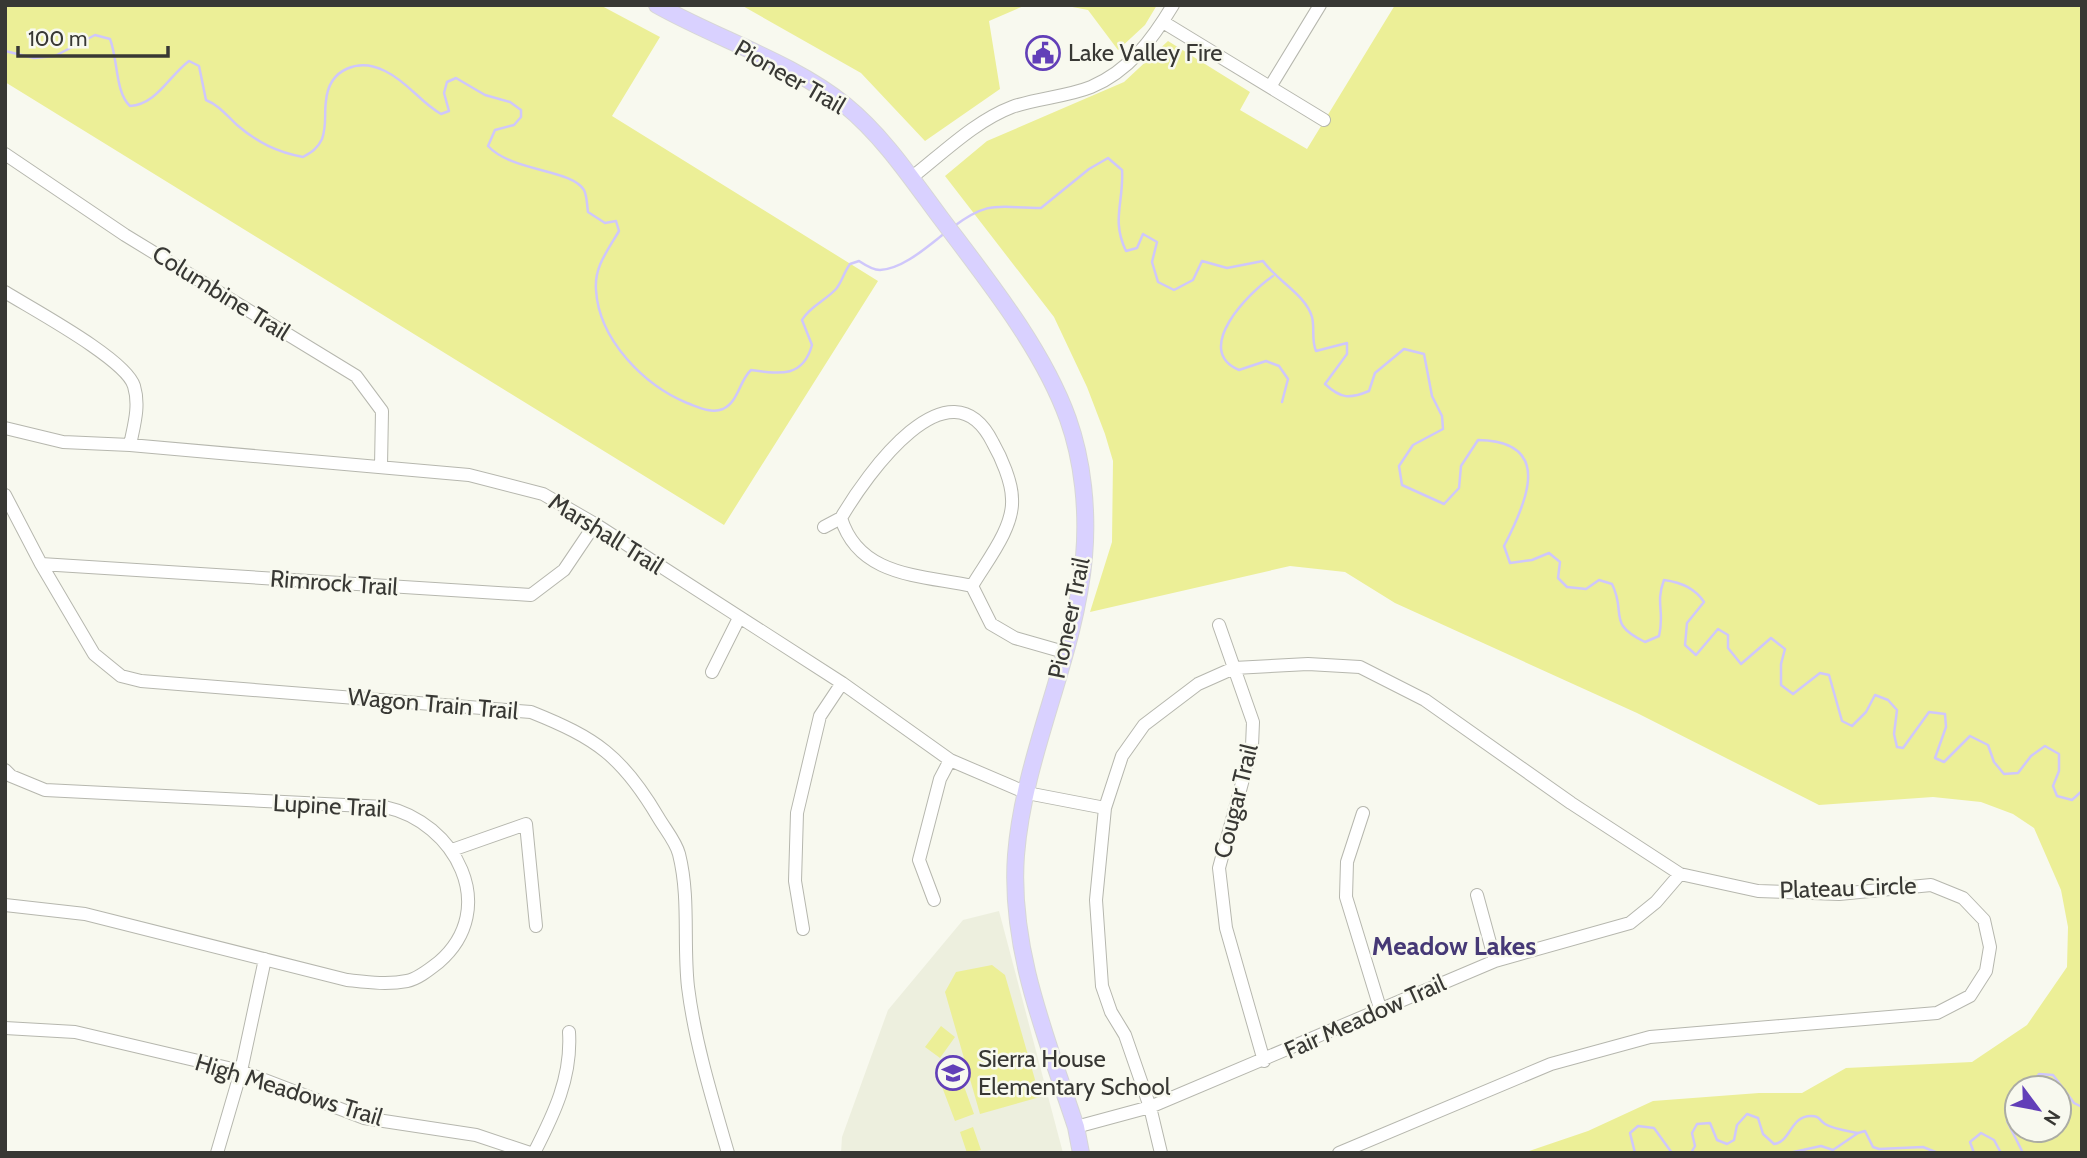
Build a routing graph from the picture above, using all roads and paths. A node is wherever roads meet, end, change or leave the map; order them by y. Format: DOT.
graph roads {
  1 [pos="657,5"];
  2 [pos="1173,5"];
  3 [pos="1320,5"];
  4 [pos="1163,22"];
  5 [pos="1270,87"];
  6 [pos="1324,120"];
  7 [pos="5,154"];
  8 [pos="911,178"];
  9 [pos="5,292"];
  10 [pos="5,428"];
  11 [pos="130,445"];
  12 [pos="381,466"];
  13 [pos="5,495"];
  14 [pos="841,519"];
  15 [pos="595,524"];
  16 [pos="824,527"];
  17 [pos="41,564"];
  18 [pos="972,586"];
  19 [pos="739,618"];
  20 [pos="1219,625"];
  21 [pos="1064,652"];
  22 [pos="1234,668"];
  23 [pos="712,672"];
  24 [pos="842,683"];
  25 [pos="950,760"];
  26 [pos="5,770"];
  27 [pos="1027,793"];
  28 [pos="1105,807"];
  29 [pos="1363,813"];
  30 [pos="452,850"];
  31 [pos="1680,874"];
  32 [pos="1477,895"];
  33 [pos="934,900"];
  34 [pos="5,905"];
  35 [pos="536,926"];
  36 [pos="803,929"];
  37 [pos="265,959"];
  38 [pos="1495,961"];
  39 [pos="1380,1008"];
  40 [pos="5,1028"];
  41 [pos="569,1032"];
  42 [pos="1264,1061"];
  43 [pos="241,1071"];
  44 [pos="1150,1107"];
  45 [pos="1076,1126"];
  46 [pos="217,1153"];
  47 [pos="532,1153"];
  48 [pos="728,1153"];
  49 [pos="1081,1153"];
  50 [pos="1161,1153"];
  51 [pos="1339,1153"];
  1 -- 8 [label="main road, Pioneer Trail"];
  2 -- 4 [label="street"];
  3 -- 5 [label="street"];
  4 -- 5 [label="street"];
  4 -- 8 [label="street"];
  5 -- 6 [label="street"];
  7 -- 12 [label="street, Columbine Trail"];
  8 -- 21 [label="main road, Pioneer Trail"];
  9 -- 11 [label="street"];
  10 -- 11 [label="street, Marshall Trail"];
  11 -- 12 [label="street, Marshall Trail"];
  12 -- 15 [label="street, Marshall Trail"];
  13 -- 17 [label="street, Wagon Train Trail"];
  14 -- 16 [label="street"];
  14 -- 18 [label="street"];
  14 -- 18 [label="street"];
  15 -- 17 [label="street, Rimrock Trail"];
  15 -- 19 [label="street, Marshall Trail"];
  17 -- 48 [label="street, Wagon Train Trail"];
  18 -- 21 [label="street"];
  19 -- 23 [label="street"];
  19 -- 24 [label="street, Marshall Trail"];
  20 -- 22 [label="street, Cougar Trail"];
  21 -- 27 [label="main road, Pioneer Trail"];
  22 -- 28 [label="street"];
  22 -- 31 [label="street, Plateau Circle"];
  22 -- 42 [label="street, Cougar Trail"];
  24 -- 25 [label="street, Marshall Trail"];
  24 -- 36 [label="street"];
  25 -- 27 [label="street, Marshall Trail"];
  25 -- 33 [label="street"];
  26 -- 30 [label="street, Lupine Trail"];
  27 -- 28 [label="street, Marshall Trail"];
  27 -- 45 [label="main road, Pioneer Trail"];
  28 -- 44 [label="street"];
  29 -- 39 [label="street"];
  30 -- 35 [label="street"];
  30 -- 37 [label="street, Lupine Trail"];
  31 -- 38 [label="street, Fair Meadow Trail"];
  31 -- 51 [label="street, Plateau Circle"];
  32 -- 38 [label="street"];
  34 -- 37 [label="street, Lupine Trail"];
  37 -- 43 [label="street"];
  38 -- 39 [label="street, Fair Meadow Trail"];
  39 -- 42 [label="street, Fair Meadow Trail"];
  40 -- 43 [label="street, High Meadows Trail"];
  41 -- 47 [label="street"];
  42 -- 44 [label="street, Fair Meadow Trail"];
  43 -- 46 [label="street"];
  43 -- 47 [label="street, High Meadows Trail"];
  44 -- 45 [label="street, Fair Meadow Trail"];
  44 -- 50 [label="street"];
  45 -- 49 [label="main road, Pioneer Trail"];
}
